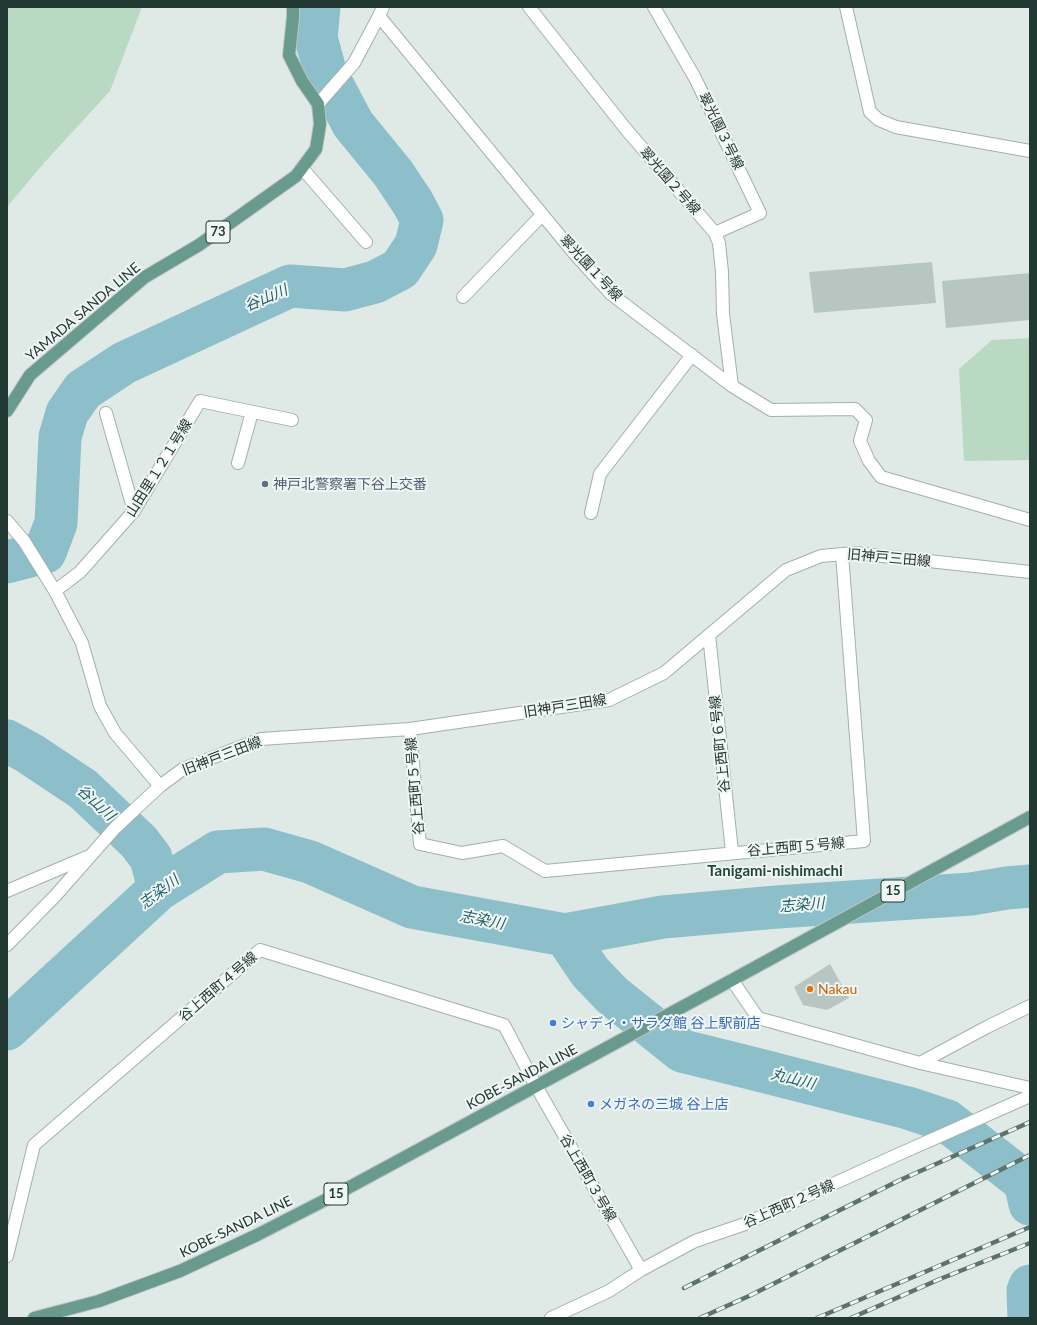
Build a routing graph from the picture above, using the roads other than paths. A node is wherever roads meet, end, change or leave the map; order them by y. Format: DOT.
graph roads {
  1 [pos="293,7"];
  2 [pos="529,7"];
  3 [pos="654,7"];
  4 [pos="846,7"];
  5 [pos="381,12"];
  6 [pos="322,100"];
  7 [pos="1030,151"];
  8 [pos="302,168"];
  9 [pos="542,215"];
  10 [pos="715,233"];
  11 [pos="366,242"];
  12 [pos="463,297"];
  13 [pos="692,355"];
  14 [pos="732,386"];
  15 [pos="7,411"];
  16 [pos="252,412"];
  17 [pos="106,413"];
  18 [pos="292,420"];
  19 [pos="238,463"];
  20 [pos="134,511"];
  21 [pos="591,513"];
  22 [pos="1030,520"];
  23 [pos="7,521"];
  24 [pos="842,554"];
  25 [pos="1030,572"];
  26 [pos="55,591"];
  27 [pos="709,635"];
  28 [pos="410,729"];
  29 [pos="160,787"];
  30 [pos="1030,817"];
  31 [pos="732,852"];
  32 [pos="90,856"];
  33 [pos="7,891"];
  34 [pos="7,945"];
  35 [pos="732,980"];
  36 [pos="1030,1006"];
  37 [pos="920,1063"];
  38 [pos="536,1086"];
  39 [pos="1030,1088"];
  40 [pos="1030,1096"];
  41 [pos="7,1256"];
  42 [pos="641,1270"];
  43 [pos="34,1318"];
  44 [pos="551,1318"];
  1 -- 6 [label="main road, YAMADA SANDA LINE / 73"];
  2 -- 10 [label="street, 翠光園２号線"];
  3 -- 10 [label="street, 翠光園３号線"];
  4 -- 7 [label="street"];
  5 -- 6 [label="street, 翠光園１号線"];
  5 -- 9 [label="street, 翠光園１号線"];
  6 -- 8 [label="main road, YAMADA SANDA LINE / 73"];
  8 -- 11 [label="street"];
  8 -- 15 [label="main road, YAMADA SANDA LINE / 73"];
  9 -- 12 [label="street"];
  9 -- 13 [label="street, 翠光園１号線"];
  10 -- 14 [label="street, 翠光園２号線"];
  13 -- 14 [label="street, 翠光園１号線"];
  13 -- 21 [label="street"];
  14 -- 22 [label="street, 翠光園１号線"];
  16 -- 18 [label="street, 山田里１２１号線"];
  16 -- 19 [label="street"];
  16 -- 20 [label="street, 山田里１２１号線"];
  17 -- 20 [label="street"];
  20 -- 26 [label="street, 山田里１２１号線"];
  23 -- 26 [label="street"];
  24 -- 25 [label="street, 旧神戸三田線"];
  24 -- 27 [label="street, 旧神戸三田線"];
  24 -- 31 [label="street, 谷上西町５号線"];
  26 -- 29 [label="street"];
  27 -- 28 [label="street, 旧神戸三田線"];
  27 -- 31 [label="street, 谷上西町６号線"];
  28 -- 29 [label="street, 旧神戸三田線"];
  28 -- 31 [label="street, 谷上西町５号線"];
  29 -- 32 [label="street, 旧神戸三田線"];
  30 -- 35 [label="main road, KOBE-SANDA LINE / 15"];
  32 -- 33 [label="street"];
  32 -- 34 [label="street, 旧神戸三田線"];
  35 -- 37 [label="street"];
  35 -- 38 [label="main road, KOBE-SANDA LINE / 15"];
  36 -- 37 [label="street"];
  37 -- 39 [label="street"];
  38 -- 41 [label="street, 谷上西町４号線"];
  38 -- 42 [label="street, 谷上西町３号線"];
  38 -- 43 [label="main road, KOBE-SANDA LINE / 15"];
  40 -- 42 [label="street, 谷上西町２号線"];
  42 -- 44 [label="street, 谷上西町２号線"];
}
